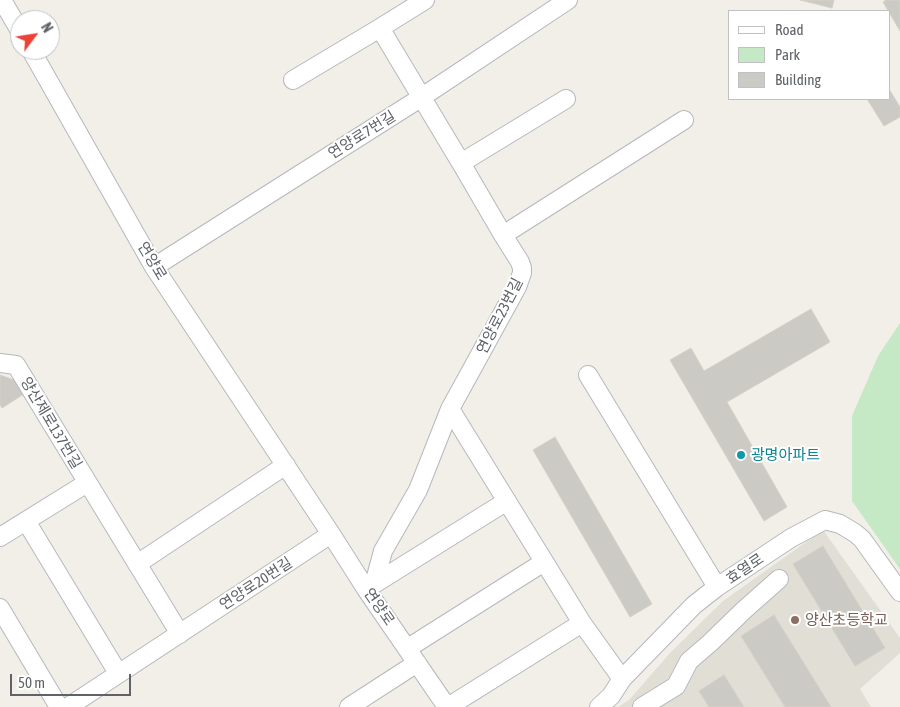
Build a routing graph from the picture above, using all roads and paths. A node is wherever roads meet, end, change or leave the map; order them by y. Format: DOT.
graph roads {
  1 [pos="2,0"];
  2 [pos="426,0"];
  3 [pos="568,0"];
  4 [pos="10,14"];
  5 [pos="380,28"];
  6 [pos="37,60"];
  7 [pos="293,80"];
  8 [pos="422,97"];
  9 [pos="566,100"];
  10 [pos="684,120"];
  11 [pos="461,163"];
  12 [pos="503,235"];
  13 [pos="154,266"];
  14 [pos="0,363"];
  15 [pos="588,375"];
  16 [pos="450,409"];
  17 [pos="286,465"];
  18 [pos="87,483"];
  19 [pos="507,501"];
  20 [pos="26,521"];
  21 [pos="331,534"];
  22 [pos="0,537"];
  23 [pos="544,562"];
  24 [pos="137,564"];
  25 [pos="779,579"];
  26 [pos="370,587"];
  27 [pos="717,587"];
  28 [pos="900,592"];
  29 [pos="0,608"];
  30 [pos="582,623"];
  31 [pos="180,634"];
  32 [pos="408,648"];
  33 [pos="417,663"];
  34 [pos="118,673"];
  35 [pos="622,680"];
  36 [pos="59,707"];
  37 [pos="68,707"];
  38 [pos="349,707"];
  39 [pos="448,707"];
  40 [pos="599,707"];
  41 [pos="642,707"];
  1 -- 4 [label="street"];
  2 -- 5 [label="street"];
  3 -- 8 [label="street, 연양로7번길"];
  5 -- 7 [label="street"];
  5 -- 8 [label="street"];
  6 -- 13 [label="street, 연양로"];
  8 -- 11 [label="street"];
  8 -- 13 [label="street, 연양로7번길"];
  9 -- 11 [label="street"];
  10 -- 12 [label="street"];
  11 -- 12 [label="street"];
  12 -- 16 [label="street, 연양로23번길"];
  13 -- 17 [label="street, 연양로"];
  14 -- 18 [label="street, 양산제로137번길"];
  15 -- 27 [label="street"];
  16 -- 19 [label="street"];
  16 -- 26 [label="street, 연양로23번길"];
  17 -- 21 [label="street, 연양로"];
  17 -- 24 [label="street"];
  18 -- 20 [label="street, 양산제로137번길"];
  18 -- 24 [label="street"];
  19 -- 23 [label="street"];
  19 -- 26 [label="street, 연양로"];
  20 -- 22 [label="street, 양산제로137번길"];
  20 -- 34 [label="street"];
  21 -- 26 [label="street, 연양로"];
  21 -- 31 [label="street, 연양로20번길"];
  23 -- 30 [label="street"];
  23 -- 32 [label="street"];
  24 -- 31 [label="street"];
  25 -- 41 [label="street"];
  26 -- 32 [label="street, 연양로"];
  27 -- 28 [label="street, 효열로"];
  27 -- 35 [label="street, 효열로"];
  29 -- 36 [label="street"];
  30 -- 35 [label="street"];
  30 -- 39 [label="street, 연양로"];
  31 -- 34 [label="street, 연양로20번길"];
  32 -- 33 [label="street, 연양로"];
  33 -- 38 [label="street"];
  33 -- 39 [label="street, 연양로"];
  34 -- 37 [label="street, 연양로20번길"];
  35 -- 40 [label="street, 효열로"];
}
